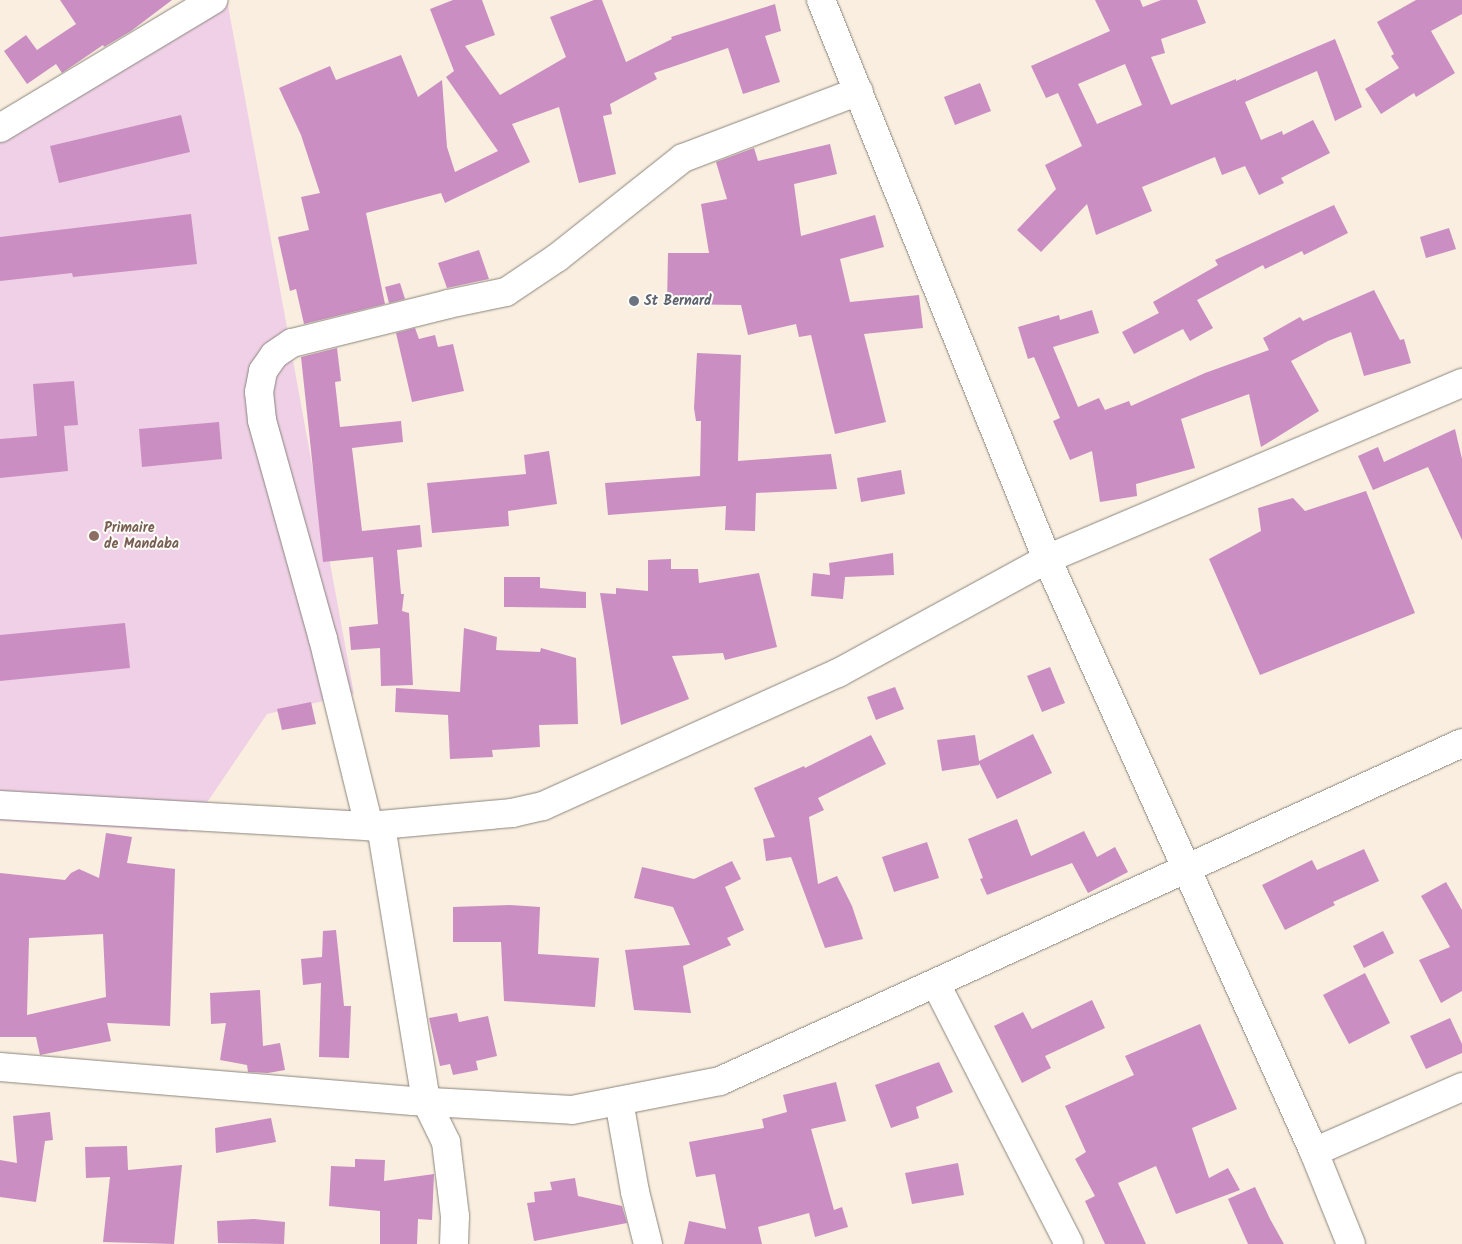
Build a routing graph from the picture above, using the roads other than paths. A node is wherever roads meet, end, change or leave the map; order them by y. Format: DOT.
graph roads {
  1 [pos="213,0"];
  2 [pos="821,0"];
  3 [pos="859,91"];
  4 [pos="0,128"];
  5 [pos="1462,383"];
  6 [pos="1047,559"];
  7 [pos="1462,743"];
  8 [pos="0,805"];
  9 [pos="375,826"];
  10 [pos="1187,868"];
  11 [pos="936,984"];
  12 [pos="0,1067"];
  13 [pos="1462,1086"];
  14 [pos="426,1101"];
  15 [pos="619,1101"];
  16 [pos="1314,1152"];
  17 [pos="454,1244"];
  18 [pos="648,1244"];
  19 [pos="1069,1244"];
  20 [pos="1352,1244"];
  1 -- 4 [label="street"];
  2 -- 3 [label="street"];
  3 -- 6 [label="street"];
  3 -- 9 [label="street"];
  5 -- 6 [label="street"];
  6 -- 9 [label="street"];
  6 -- 10 [label="street"];
  7 -- 10 [label="street"];
  8 -- 9 [label="street"];
  9 -- 14 [label="street"];
  10 -- 11 [label="street"];
  10 -- 16 [label="street"];
  11 -- 15 [label="street"];
  11 -- 19 [label="street"];
  12 -- 14 [label="street"];
  13 -- 16 [label="street"];
  14 -- 15 [label="street"];
  14 -- 17 [label="street"];
  15 -- 18 [label="street"];
  16 -- 20 [label="street"];
}
